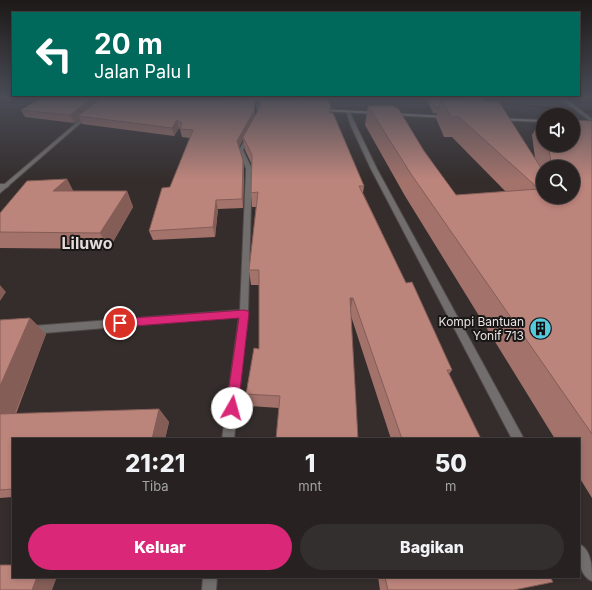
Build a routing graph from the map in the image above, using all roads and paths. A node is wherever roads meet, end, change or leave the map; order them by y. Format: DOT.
graph roads {
  1 [pos="77,125"];
  2 [pos="255,125"];
  3 [pos="352,125"];
  4 [pos="3,186"];
  5 [pos="0,191"];
  6 [pos="244,313"];
  7 [pos="21,330"];
  8 [pos="228,438"];
  9 [pos="517,438"];
  10 [pos="580,553"];
  11 [pos="592,574"];
  12 [pos="210,578"];
  13 [pos="209,590"];
  1 -- 4 [label="street"];
  2 -- 6 [label="street"];
  3 -- 9 [label="street"];
  4 -- 5 [label="street"];
  6 -- 7 [label="street"];
  6 -- 8 [label="street"];
  10 -- 11 [label="street"];
  12 -- 13 [label="street"];
}
